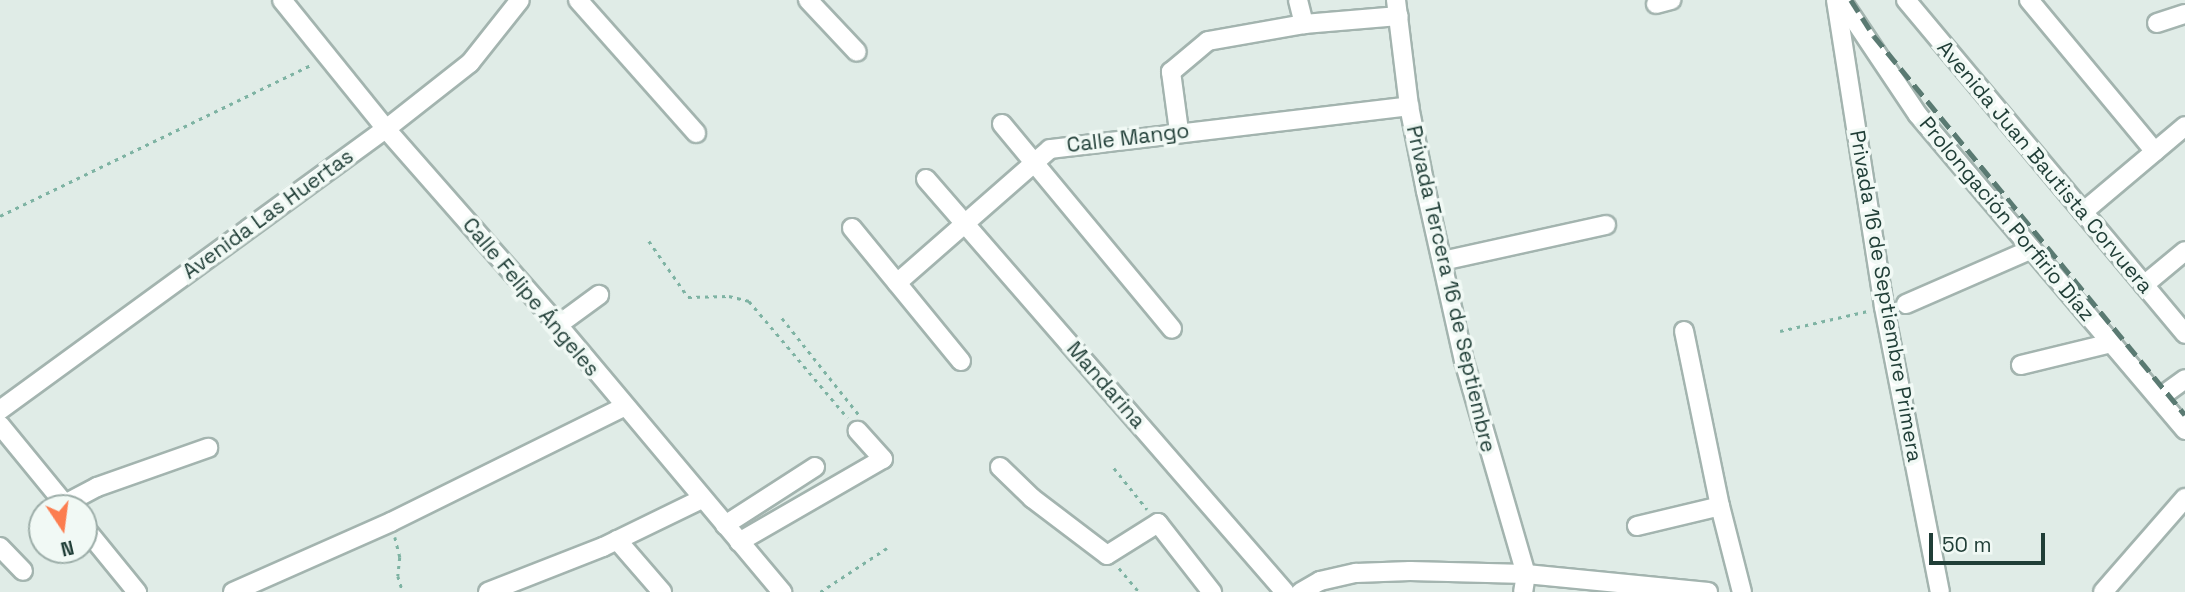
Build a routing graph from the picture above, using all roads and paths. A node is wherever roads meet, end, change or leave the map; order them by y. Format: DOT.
graph roads {
  1 [pos="282,0"];
  2 [pos="520,0"];
  3 [pos="578,0"];
  4 [pos="808,0"];
  5 [pos="1298,0"];
  6 [pos="1836,0"];
  7 [pos="1841,0"];
  8 [pos="1906,0"];
  9 [pos="2029,0"];
  10 [pos="1397,8"];
  11 [pos="2185,14"];
  12 [pos="2157,23"];
  13 [pos="1304,24"];
  14 [pos="857,52"];
  15 [pos="328,57"];
  16 [pos="1409,106"];
  17 [pos="1002,124"];
  18 [pos="2185,126"];
  19 [pos="386,129"];
  20 [pos="1179,131"];
  21 [pos="696,134"];
  22 [pos="2155,152"];
  23 [pos="1035,162"];
  24 [pos="926,179"];
  25 [pos="2083,212"];
  26 [pos="0,216"];
  27 [pos="965,222"];
  28 [pos="1606,225"];
  29 [pos="852,228"];
  30 [pos="649,241"];
  31 [pos="2032,248"];
  32 [pos="2185,251"];
  33 [pos="1442,261"];
  34 [pos="897,284"];
  35 [pos="2144,285"];
  36 [pos="599,295"];
  37 [pos="1906,304"];
  38 [pos="1884,307"];
  39 [pos="782,318"];
  40 [pos="558,325"];
  41 [pos="1172,329"];
  42 [pos="1684,331"];
  43 [pos="1780,331"];
  44 [pos="2185,334"];
  45 [pos="2111,343"];
  46 [pos="961,361"];
  47 [pos="2021,365"];
  48 [pos="2183,386"];
  49 [pos="2158,398"];
  50 [pos="624,407"];
  51 [pos="0,410"];
  52 [pos="0,425"];
  53 [pos="2185,430"];
  54 [pos="858,431"];
  55 [pos="208,448"];
  56 [pos="815,467"];
  57 [pos="1000,467"];
  58 [pos="1114,468"];
  59 [pos="57,494"];
  60 [pos="86,494"];
  61 [pos="2185,498"];
  62 [pos="702,499"];
  63 [pos="1720,506"];
  64 [pos="391,522"];
  65 [pos="1158,523"];
  66 [pos="725,525"];
  67 [pos="1637,526"];
  68 [pos="617,540"];
  69 [pos="739,542"];
  70 [pos="98,544"];
  71 [pos="0,547"];
  72 [pos="887,548"];
  73 [pos="1107,555"];
  74 [pos="23,571"];
  75 [pos="1526,573"];
  76 [pos="1632,589"];
  77 [pos="137,592"];
  78 [pos="233,592"];
  79 [pos="403,592"];
  80 [pos="488,592"];
  81 [pos="662,592"];
  82 [pos="782,592"];
  83 [pos="820,592"];
  84 [pos="1139,592"];
  85 [pos="1212,592"];
  86 [pos="1285,592"];
  87 [pos="1301,592"];
  88 [pos="1523,592"];
  89 [pos="1708,592"];
  90 [pos="1742,592"];
  91 [pos="1940,592"];
  92 [pos="2104,592"];
  1 -- 15 [label="street, Calle Felipe Ángeles"];
  2 -- 19 [label="street, Avenida Las Huertas"];
  3 -- 21 [label="street"];
  4 -- 14 [label="street"];
  5 -- 13 [label="street"];
  6 -- 38 [label="street, Privada 16 de Septiembre Primera"];
  7 -- 31 [label="street, Prolongación Porfirio Díaz"];
  8 -- 25 [label="street, Avenida Juan Bautista Corvuera"];
  9 -- 22 [label="street"];
  10 -- 13 [label="street"];
  10 -- 16 [label="street, Privada Tercera 16 de Septiembre"];
  11 -- 12 [label="street"];
  13 -- 20 [label="street"];
  15 -- 19 [label="street, Calle Felipe Ángeles"];
  15 -- 26 [label="path"];
  16 -- 20 [label="street, Calle Mango"];
  16 -- 33 [label="street, Privada Tercera 16 de Septiembre"];
  17 -- 23 [label="street"];
  18 -- 22 [label="street"];
  19 -- 40 [label="street, Calle Felipe Ángeles"];
  19 -- 51 [label="street, Avenida Las Huertas"];
  20 -- 23 [label="street, Calle Mango"];
  22 -- 25 [label="street"];
  23 -- 27 [label="street, Calle Mango"];
  23 -- 41 [label="street"];
  24 -- 27 [label="street, Mandarina"];
  25 -- 35 [label="street, Avenida Juan Bautista Corvuera"];
  27 -- 34 [label="street, Calle Mango"];
  27 -- 86 [label="street, Mandarina"];
  28 -- 33 [label="street"];
  29 -- 34 [label="street"];
  30 -- 54 [label="path"];
  31 -- 37 [label="street"];
  31 -- 45 [label="street, Prolongación Porfirio Díaz"];
  32 -- 35 [label="street"];
  33 -- 75 [label="street, Privada Tercera 16 de Septiembre"];
  34 -- 46 [label="street"];
  35 -- 44 [label="street, Avenida Juan Bautista Corvuera"];
  36 -- 40 [label="street"];
  38 -- 43 [label="path"];
  38 -- 91 [label="street, Privada 16 de Septiembre Primera"];
  39 -- 54 [label="path"];
  40 -- 50 [label="street, Calle Felipe Ángeles"];
  42 -- 63 [label="street"];
  45 -- 47 [label="street"];
  45 -- 49 [label="street, Prolongación Porfirio Díaz"];
  48 -- 49 [label="street"];
  49 -- 53 [label="street, Prolongación Porfirio Díaz"];
  50 -- 62 [label="street, Calle Felipe Ángeles"];
  50 -- 64 [label="street"];
  52 -- 59 [label="street"];
  54 -- 69 [label="street"];
  55 -- 60 [label="street"];
  56 -- 66 [label="street"];
  57 -- 73 [label="street"];
  58 -- 65 [label="path"];
  61 -- 92 [label="street"];
  62 -- 66 [label="street, Calle Felipe Ángeles"];
  62 -- 68 [label="street"];
  63 -- 67 [label="street"];
  63 -- 90 [label="street"];
  64 -- 78 [label="street"];
  64 -- 79 [label="path"];
  65 -- 73 [label="street"];
  65 -- 85 [label="street"];
  66 -- 69 [label="street, Calle Felipe Ángeles"];
  68 -- 80 [label="street"];
  68 -- 81 [label="street"];
  69 -- 82 [label="street, Calle Felipe Ángeles"];
  70 -- 77 [label="street"];
  71 -- 74 [label="street"];
  72 -- 83 [label="path"];
  73 -- 84 [label="path"];
  75 -- 76 [label="street"];
  75 -- 87 [label="street"];
  75 -- 88 [label="street"];
  76 -- 89 [label="street"];
}
